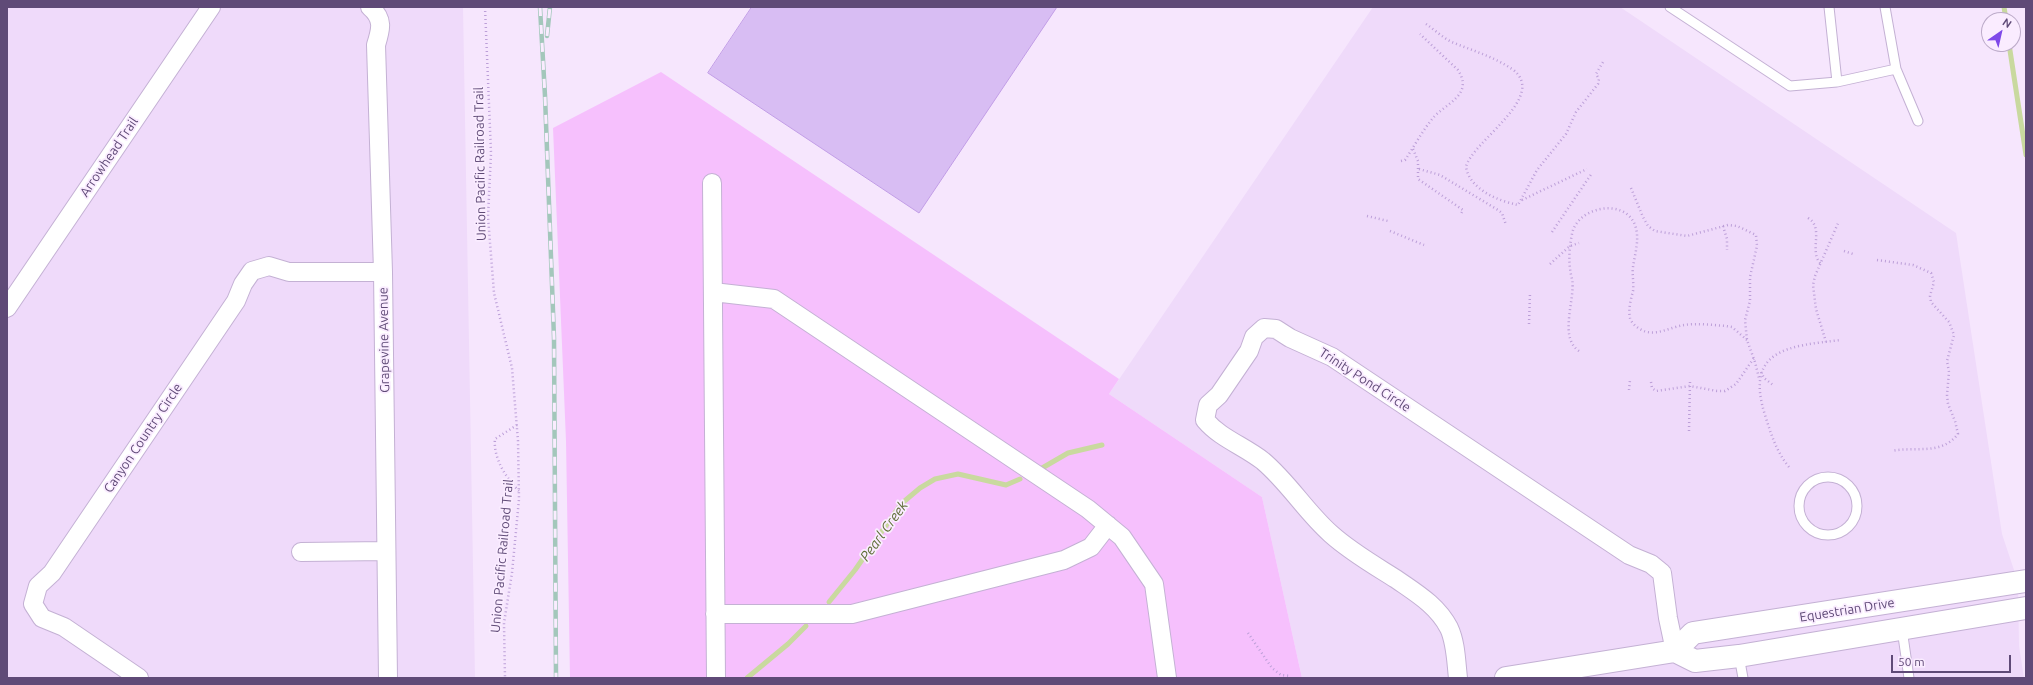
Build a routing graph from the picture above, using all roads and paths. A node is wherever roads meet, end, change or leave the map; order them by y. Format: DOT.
graph roads {
  1 [pos="210,7"];
  2 [pos="370,7"];
  3 [pos="485,7"];
  4 [pos="1670,7"];
  5 [pos="1829,7"];
  6 [pos="1885,7"];
  7 [pos="1426,24"];
  8 [pos="1420,34"];
  9 [pos="1604,62"];
  10 [pos="1896,69"];
  11 [pos="1837,82"];
  12 [pos="1918,122"];
  13 [pos="1413,149"];
  14 [pos="1401,162"];
  15 [pos="1419,169"];
  16 [pos="1586,170"];
  17 [pos="1592,173"];
  18 [pos="712,184"];
  19 [pos="1631,188"];
  20 [pos="1521,201"];
  21 [pos="1462,214"];
  22 [pos="1367,216"];
  23 [pos="1808,218"];
  24 [pos="1388,221"];
  25 [pos="1839,221"];
  26 [pos="1506,225"];
  27 [pos="1723,226"];
  28 [pos="1390,231"];
  29 [pos="1552,232"];
  30 [pos="1579,243"];
  31 [pos="1424,245"];
  32 [pos="1570,246"];
  33 [pos="1727,250"];
  34 [pos="1844,251"];
  35 [pos="1853,254"];
  36 [pos="1877,260"];
  37 [pos="1550,264"];
  38 [pos="1822,264"];
  39 [pos="383,272"];
  40 [pos="713,292"];
  41 [pos="1530,293"];
  42 [pos="7,308"];
  43 [pos="1529,324"];
  44 [pos="1747,340"];
  45 [pos="1841,340"];
  46 [pos="1826,342"];
  47 [pos="1579,351"];
  48 [pos="1754,358"];
  49 [pos="1760,372"];
  50 [pos="1759,378"];
  51 [pos="1630,380"];
  52 [pos="1651,382"];
  53 [pos="1690,382"];
  54 [pos="1773,385"];
  55 [pos="1690,386"];
  56 [pos="1629,390"];
  57 [pos="517,425"];
  58 [pos="1689,431"];
  59 [pos="1892,451"];
  60 [pos="1789,467"];
  61 [pos="1839,479"];
  62 [pos="519,491"];
  63 [pos="1108,525"];
  64 [pos="386,551"];
  65 [pos="301,552"];
  66 [pos="2026,581"];
  67 [pos="2026,608"];
  68 [pos="716,614"];
  69 [pos="1902,629"];
  70 [pos="1248,633"];
  71 [pos="1675,651"];
  72 [pos="1739,656"];
  73 [pos="1291,676"];
  74 [pos="139,678"];
  75 [pos="388,678"];
  76 [pos="505,678"];
  77 [pos="716,678"];
  78 [pos="1167,678"];
  79 [pos="1458,678"];
  80 [pos="1506,678"];
  81 [pos="1743,678"];
  82 [pos="1909,678"];
  1 -- 42 [label="street, Arrowhead Trail"];
  2 -- 39 [label="street, Grapevine Avenue"];
  3 -- 57 [label="path, Union Pacific Railroad Trail"];
  4 -- 11 [label="lane"];
  5 -- 11 [label="lane"];
  6 -- 10 [label="lane"];
  7 -- 20 [label="path"];
  8 -- 13 [label="path"];
  9 -- 20 [label="path"];
  10 -- 11 [label="lane"];
  10 -- 12 [label="lane"];
  13 -- 14 [label="path"];
  13 -- 15 [label="path"];
  15 -- 21 [label="path"];
  15 -- 26 [label="path"];
  16 -- 20 [label="path"];
  17 -- 29 [label="path"];
  18 -- 40 [label="street"];
  19 -- 27 [label="path"];
  22 -- 24 [label="path"];
  23 -- 38 [label="path"];
  25 -- 38 [label="path"];
  27 -- 33 [label="path"];
  27 -- 44 [label="path"];
  28 -- 31 [label="path"];
  30 -- 32 [label="path"];
  32 -- 37 [label="path"];
  32 -- 44 [label="path"];
  32 -- 47 [label="path"];
  34 -- 35 [label="path"];
  36 -- 59 [label="path"];
  38 -- 46 [label="path"];
  39 -- 64 [label="street, Grapevine Avenue"];
  39 -- 74 [label="street, Canyon Country Circle"];
  40 -- 63 [label="street"];
  40 -- 68 [label="street"];
  41 -- 43 [label="path"];
  44 -- 48 [label="path"];
  45 -- 46 [label="path"];
  46 -- 49 [label="path"];
  48 -- 50 [label="path"];
  48 -- 55 [label="path"];
  49 -- 50 [label="path"];
  49 -- 54 [label="path"];
  50 -- 60 [label="path"];
  51 -- 56 [label="path"];
  52 -- 55 [label="path"];
  53 -- 55 [label="path"];
  55 -- 58 [label="path"];
  57 -- 62 [label="path, Union Pacific Railroad Trail"];
  57 -- 62 [label="path"];
  61 -- 61 [label="lane"];
  62 -- 76 [label="path, Union Pacific Railroad Trail"];
  63 -- 68 [label="street"];
  63 -- 78 [label="street"];
  64 -- 65 [label="street"];
  64 -- 75 [label="street, Grapevine Avenue"];
  66 -- 71 [label="street, Equestrian Drive"];
  67 -- 69 [label="street, Equestrian Drive"];
  68 -- 77 [label="street"];
  69 -- 72 [label="street, Equestrian Drive"];
  69 -- 82 [label="lane"];
  70 -- 73 [label="path"];
  71 -- 72 [label="street, Equestrian Drive"];
  71 -- 79 [label="street, Trinity Pond Circle"];
  71 -- 80 [label="street"];
  72 -- 81 [label="lane"];
}
